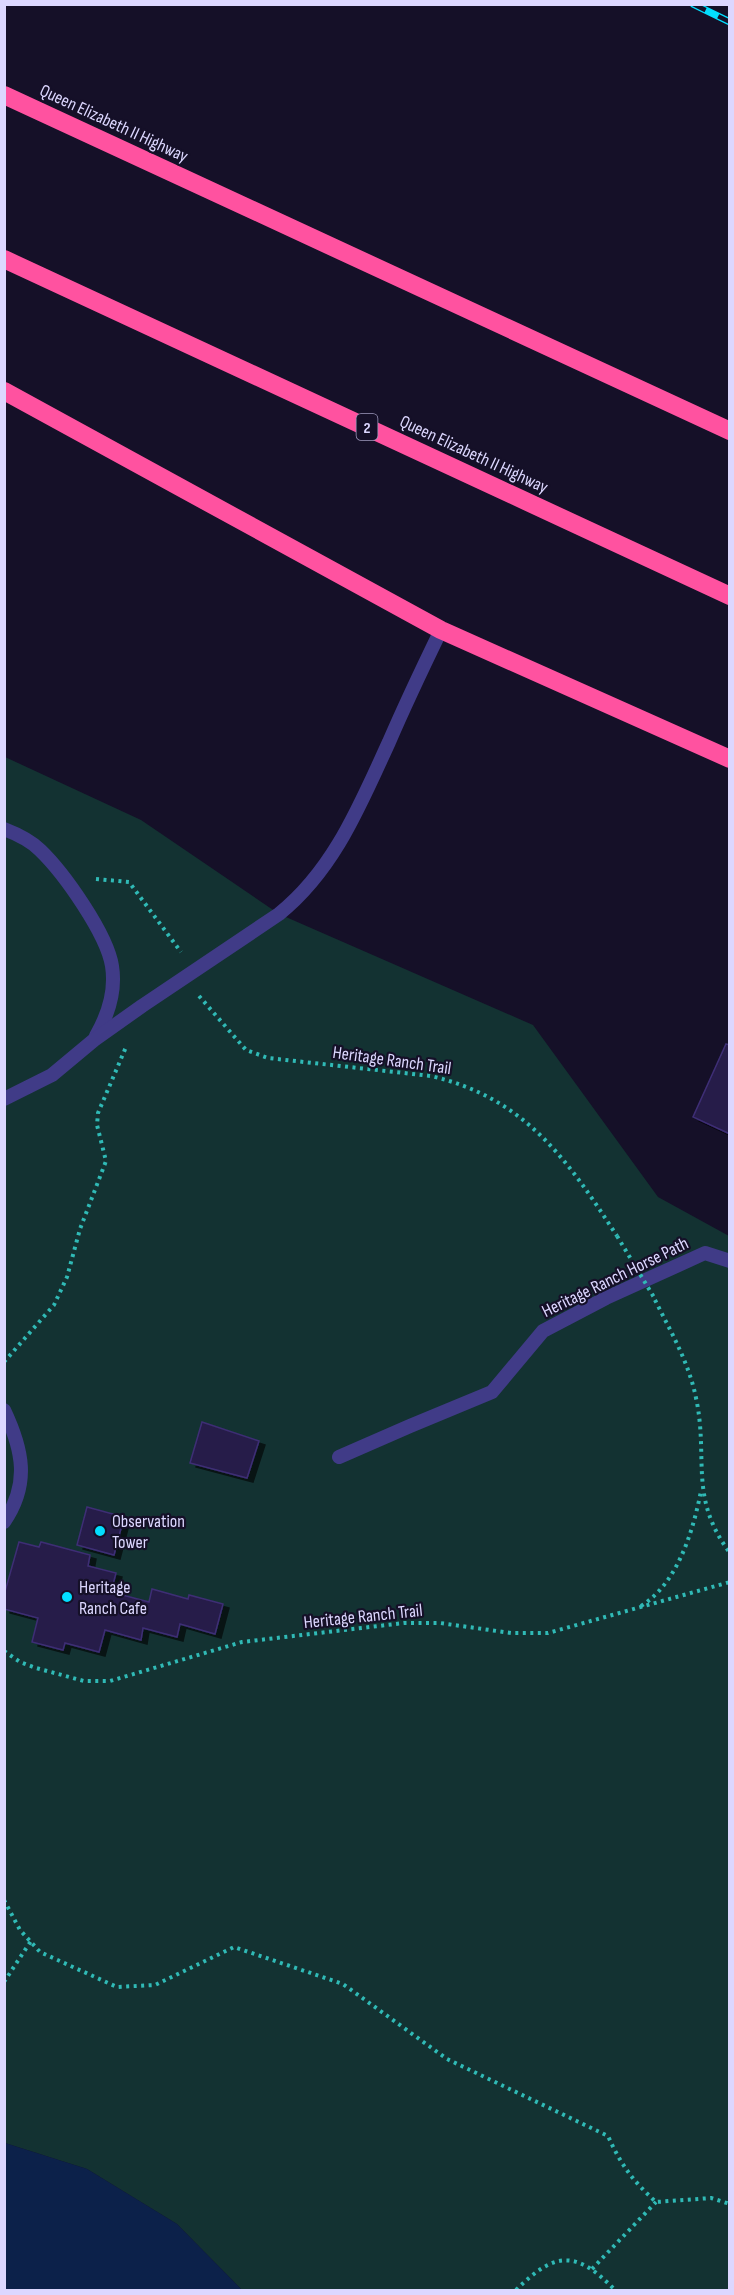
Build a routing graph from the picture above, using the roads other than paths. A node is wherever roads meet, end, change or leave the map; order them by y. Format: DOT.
graph roads {
  1 [pos="4,95"];
  2 [pos="4,259"];
  3 [pos="4,391"];
  4 [pos="729,431"];
  5 [pos="729,596"];
  6 [pos="441,630"];
  7 [pos="729,759"];
  8 [pos="4,829"];
  9 [pos="94,1040"];
  10 [pos="4,1099"];
  11 [pos="729,1261"];
  12 [pos="4,1410"];
  13 [pos="339,1458"];
  14 [pos="4,1522"];
  1 -- 4 [label="highway, Queen Elizabeth II Highway"];
  2 -- 5 [label="highway, Queen Elizabeth II Highway / 2"];
  3 -- 6 [label="highway"];
  6 -- 7 [label="highway"];
  6 -- 9 [label="lane"];
  8 -- 9 [label="lane"];
  9 -- 10 [label="lane"];
  11 -- 13 [label="lane, Heritage Ranch Horse Path"];
  12 -- 14 [label="lane"];
}
